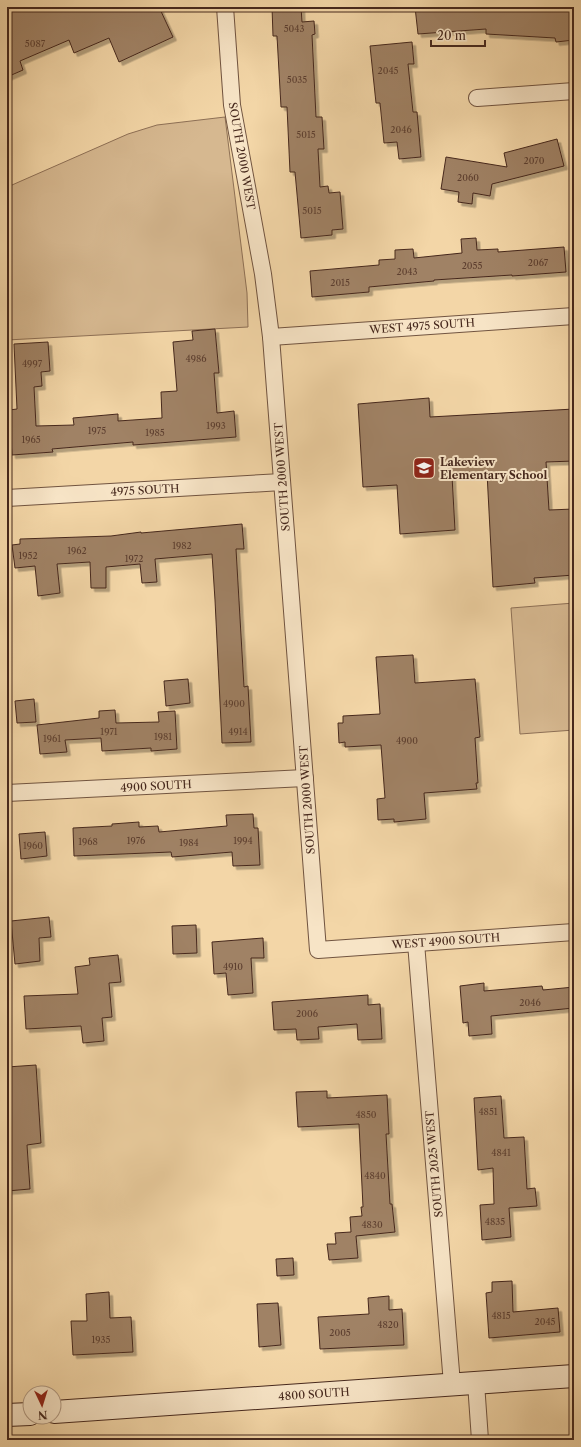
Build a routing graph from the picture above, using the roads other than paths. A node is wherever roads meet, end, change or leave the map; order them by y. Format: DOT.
graph roads {
  1 [pos="225,7"];
  2 [pos="574,91"];
  3 [pos="477,98"];
  4 [pos="574,316"];
  5 [pos="271,337"];
  6 [pos="282,482"];
  7 [pos="7,498"];
  8 [pos="305,778"];
  9 [pos="7,793"];
  10 [pos="574,932"];
  11 [pos="416,943"];
  12 [pos="318,950"];
  13 [pos="574,1376"];
  14 [pos="476,1383"];
  15 [pos="452,1384"];
  16 [pos="62,1411"];
  17 [pos="22,1414"];
  18 [pos="7,1415"];
  19 [pos="480,1440"];
  1 -- 5 [label="street, SOUTH 2000 WEST"];
  2 -- 3 [label="street"];
  4 -- 5 [label="street, WEST 4975 SOUTH"];
  5 -- 6 [label="street, SOUTH 2000 WEST"];
  6 -- 7 [label="street, 4975 SOUTH"];
  6 -- 8 [label="street, SOUTH 2000 WEST"];
  8 -- 9 [label="street, 4900 SOUTH"];
  8 -- 12 [label="street, SOUTH 2000 WEST"];
  10 -- 11 [label="street, WEST 4900 SOUTH"];
  11 -- 12 [label="street, WEST 4900 SOUTH"];
  11 -- 15 [label="street, SOUTH 2025 WEST"];
  13 -- 14 [label="main road, 4800 SOUTH"];
  14 -- 15 [label="main road, 4800 SOUTH"];
  14 -- 19 [label="street"];
  15 -- 16 [label="main road, 4800 SOUTH"];
  17 -- 18 [label="main road"];
}
